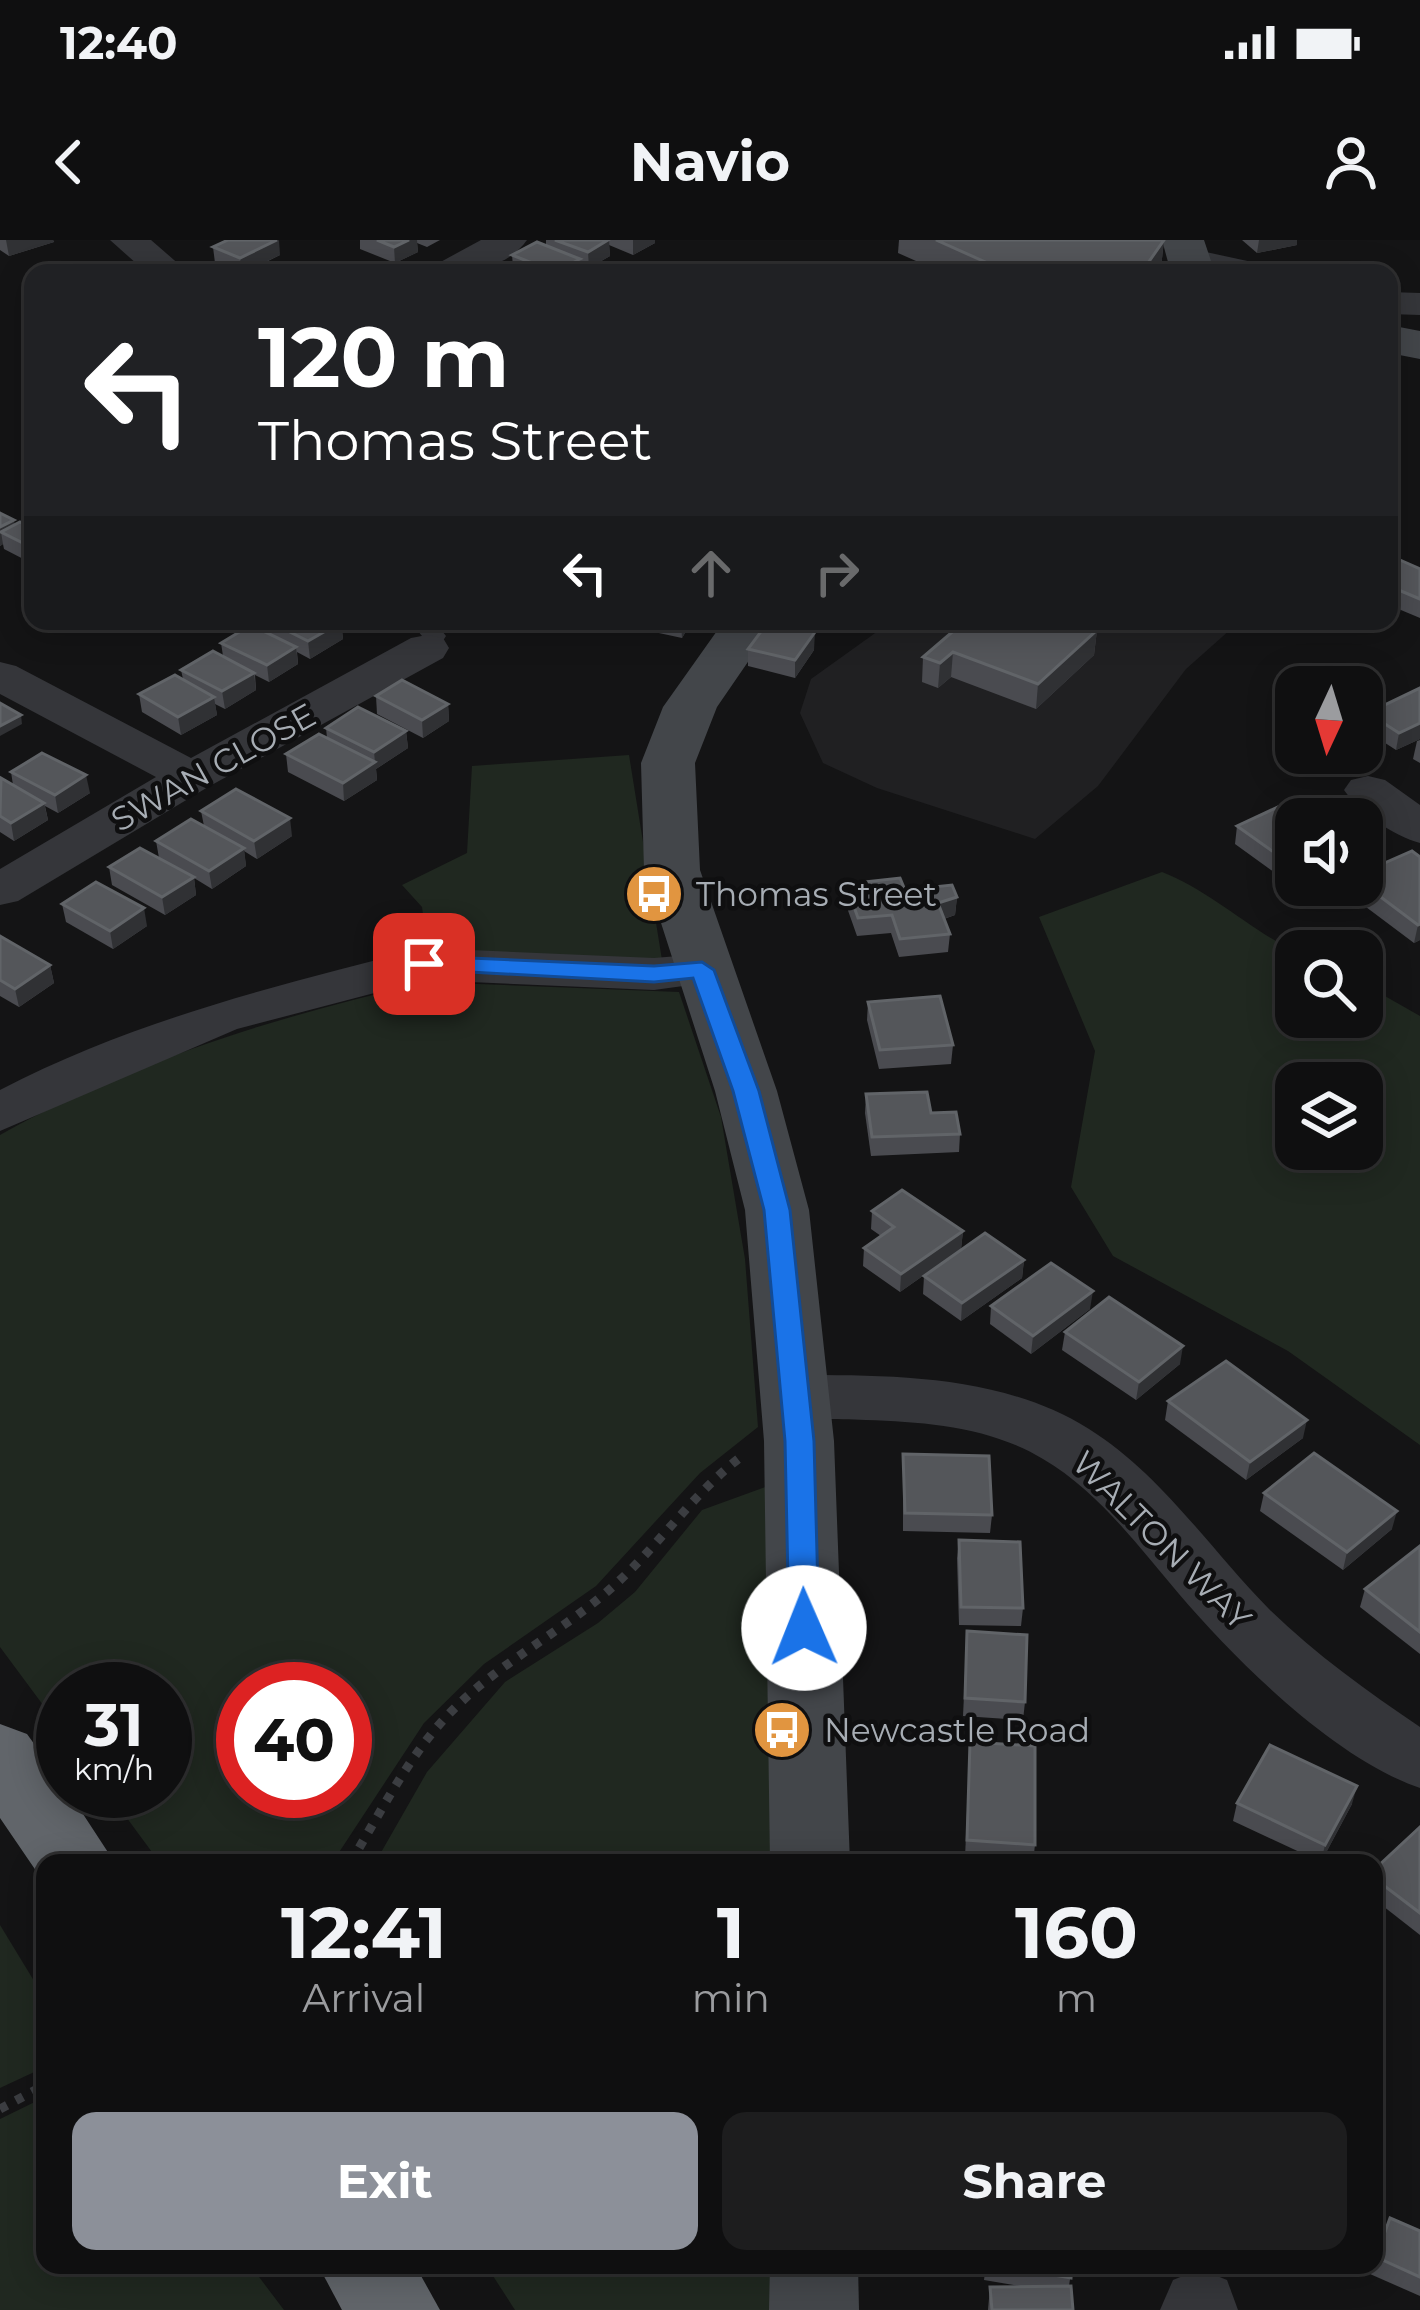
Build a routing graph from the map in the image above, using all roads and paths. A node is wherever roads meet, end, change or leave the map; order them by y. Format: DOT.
graph roads {
  1 [pos="128,240"];
  2 [pos="509,240"];
  3 [pos="159,264"];
  4 [pos="465,264"];
  5 [pos="744,630"];
  6 [pos="425,634"];
  7 [pos="0,676"];
  8 [pos="191,777"];
  9 [pos="1368,790"];
  10 [pos="1420,828"];
  11 [pos="0,890"];
  12 [pos="702,970"];
  13 [pos="0,1113"];
  14 [pos="798,1419"];
  15 [pos="0,1756"];
  16 [pos="1420,1761"];
  17 [pos="69,1854"];
  18 [pos="356,1854"];
  19 [pos="810,1854"];
  20 [pos="36,2090"];
  21 [pos="0,2109"];
  22 [pos="368,2274"];
  23 [pos="814,2274"];
  24 [pos="394,2310"];
  25 [pos="814,2310"];
  1 -- 3 [label="street"];
  2 -- 4 [label="street"];
  5 -- 12 [label="street"];
  6 -- 8 [label="street, SWAN CLOSE"];
  7 -- 8 [label="street"];
  8 -- 11 [label="street, SWAN CLOSE"];
  9 -- 10 [label="street"];
  12 -- 13 [label="street"];
  12 -- 14 [label="street"];
  14 -- 16 [label="street, WALTON WAY"];
  14 -- 18 [label="path"];
  14 -- 19 [label="street"];
  15 -- 17 [label="highway"];
  20 -- 21 [label="path"];
  22 -- 24 [label="highway"];
  23 -- 25 [label="street"];
}
